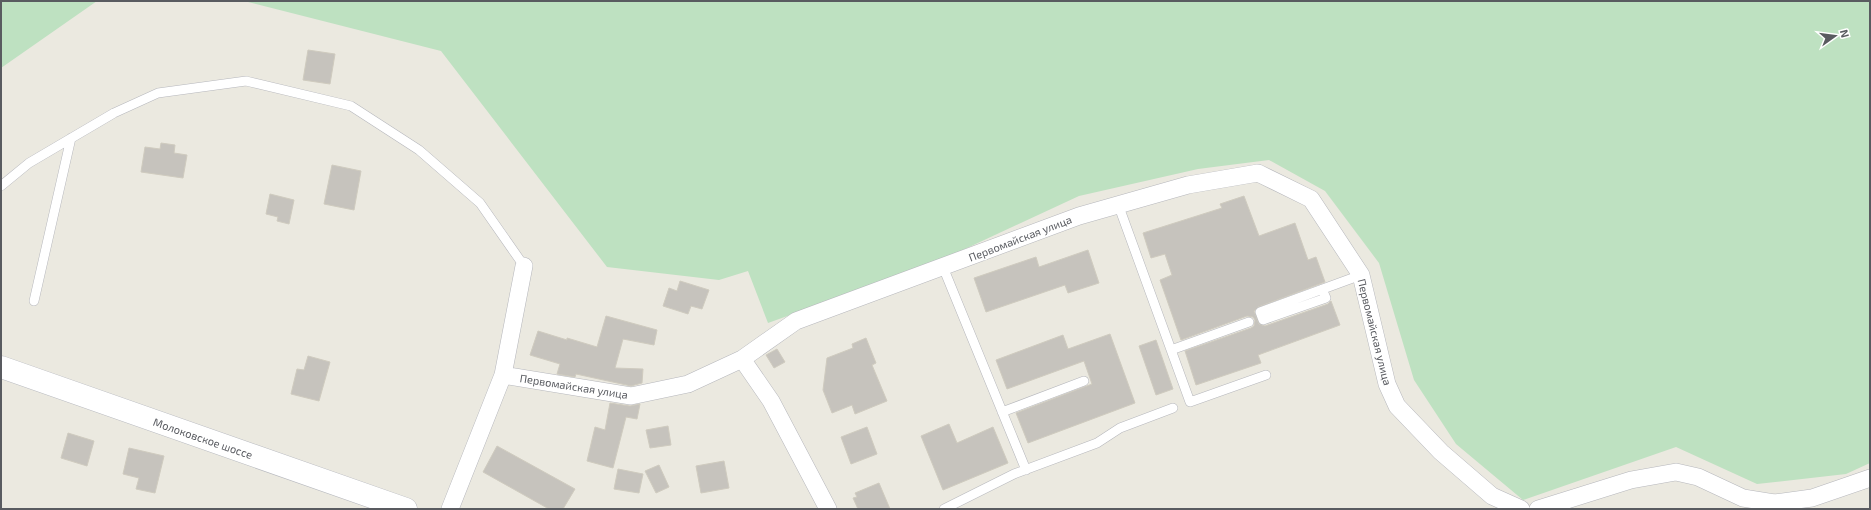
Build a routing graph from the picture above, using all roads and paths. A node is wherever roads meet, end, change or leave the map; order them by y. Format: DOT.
graph roads {
  1 [pos="71,138"];
  2 [pos="1,186"];
  3 [pos="1118,204"];
  4 [pos="524,266"];
  5 [pos="943,267"];
  6 [pos="1361,275"];
  7 [pos="1322,289"];
  8 [pos="34,301"];
  9 [pos="1249,322"];
  10 [pos="1171,350"];
  11 [pos="742,359"];
  12 [pos="1,367"];
  13 [pos="503,375"];
  14 [pos="1266,375"];
  15 [pos="1084,381"];
  16 [pos="1173,408"];
  17 [pos="1002,412"];
  18 [pos="1026,470"];
  19 [pos="1870,478"];
  20 [pos="406,509"];
  21 [pos="450,509"];
  22 [pos="828,509"];
  23 [pos="944,509"];
  24 [pos="1521,509"];
  25 [pos="1538,509"];
  1 -- 2 [label="lane"];
  1 -- 4 [label="lane"];
  1 -- 8 [label="lane"];
  3 -- 5 [label="street, Первомайская улица"];
  3 -- 6 [label="street, Первомайская улица"];
  3 -- 10 [label="lane"];
  4 -- 13 [label="street"];
  5 -- 11 [label="street, Первомайская улица"];
  5 -- 17 [label="lane"];
  6 -- 7 [label="lane"];
  6 -- 24 [label="street, Первомайская улица"];
  7 -- 7 [label="lane"];
  9 -- 10 [label="lane"];
  10 -- 14 [label="lane"];
  11 -- 13 [label="street, Первомайская улица"];
  11 -- 22 [label="street"];
  12 -- 20 [label="main road, Молоковское шоссе"];
  13 -- 21 [label="street"];
  15 -- 17 [label="lane"];
  16 -- 18 [label="lane"];
  17 -- 18 [label="lane"];
  18 -- 23 [label="lane"];
  19 -- 25 [label="street"];
}
